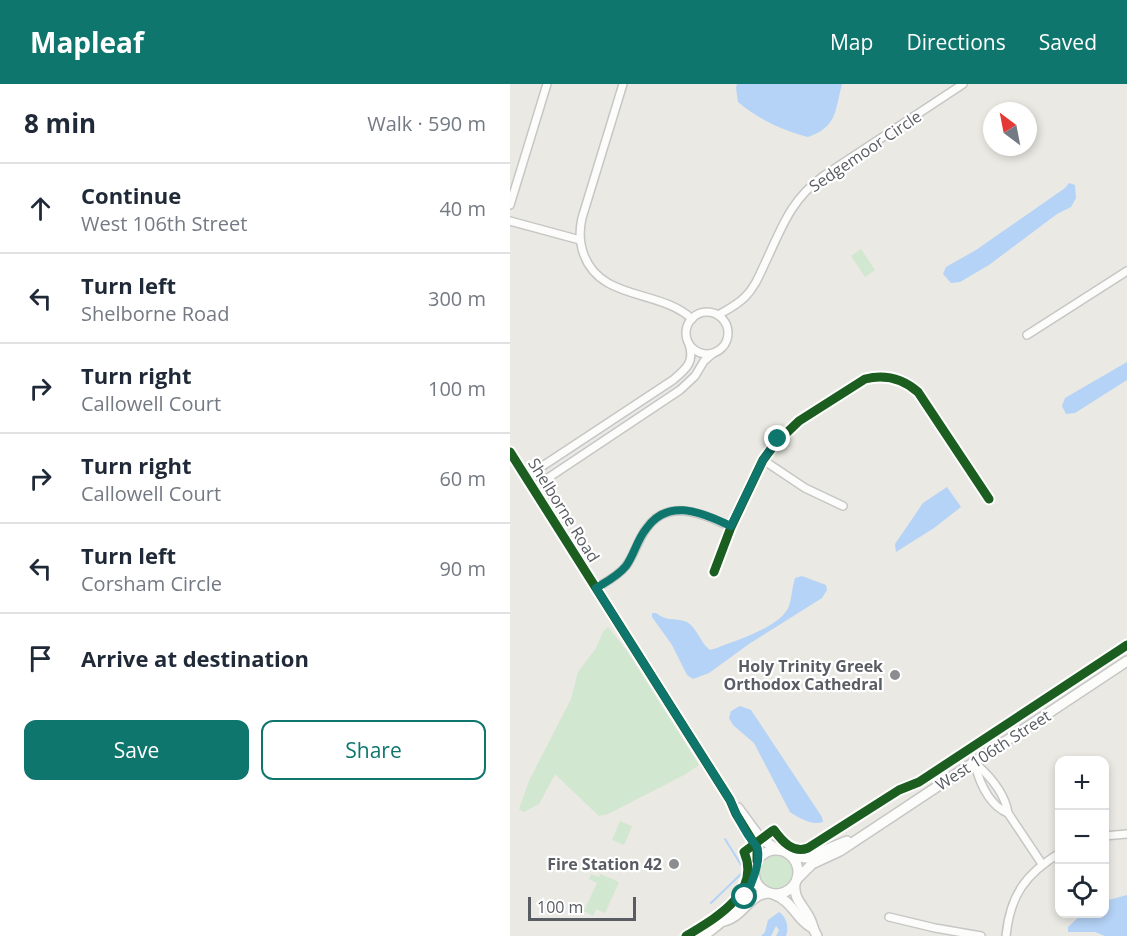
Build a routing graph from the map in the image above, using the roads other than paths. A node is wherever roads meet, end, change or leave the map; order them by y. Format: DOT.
graph roads {
  1 [pos="547,84"];
  2 [pos="623,84"];
  3 [pos="963,84"];
  4 [pos="510,206"];
  5 [pos="510,221"];
  6 [pos="580,240"];
  7 [pos="1127,271"];
  8 [pos="718,315"];
  9 [pos="692,319"];
  10 [pos="1027,335"];
  11 [pos="689,344"];
  12 [pos="712,354"];
  13 [pos="510,452"];
  14 [pos="763,460"];
  15 [pos="525,477"];
  16 [pos="533,488"];
  17 [pos="989,499"];
  18 [pos="843,506"];
  19 [pos="731,526"];
  20 [pos="714,572"];
  21 [pos="596,588"];
  22 [pos="1127,661"];
  23 [pos="974,762"];
  24 [pos="730,800"];
  25 [pos="1127,834"];
  26 [pos="1109,836"];
  27 [pos="858,838"];
  28 [pos="779,850"];
  29 [pos="792,856"];
  30 [pos="1055,856"];
  31 [pos="757,861"];
  32 [pos="1042,864"];
  33 [pos="755,878"];
  34 [pos="796,881"];
  35 [pos="771,893"];
  36 [pos="889,917"];
  37 [pos="724,921"];
  38 [pos="811,927"];
  39 [pos="702,936"];
  40 [pos="817,936"];
  41 [pos="981,936"];
  42 [pos="1006,936"];
  1 -- 4 [label="street"];
  2 -- 6 [label="street"];
  3 -- 8 [label="street, Sedgemoor Circle"];
  5 -- 6 [label="street"];
  6 -- 9 [label="street"];
  7 -- 10 [label="street"];
  8 -- 9 [label="street"];
  8 -- 12 [label="street"];
  9 -- 11 [label="street"];
  11 -- 12 [label="street"];
  11 -- 15 [label="street"];
  12 -- 16 [label="street"];
  13 -- 15 [label="street, Shelborne Road"];
  14 -- 17 [label="street"];
  14 -- 18 [label="street"];
  14 -- 19 [label="street"];
  15 -- 16 [label="street, Shelborne Road"];
  16 -- 21 [label="street, Shelborne Road"];
  19 -- 20 [label="street"];
  19 -- 21 [label="street"];
  21 -- 24 [label="street, Shelborne Road"];
  22 -- 23 [label="street, West 106th Street"];
  23 -- 27 [label="street, West 106th Street"];
  23 -- 32 [label="street"];
  24 -- 28 [label="street, Shelborne Road"];
  24 -- 31 [label="street, Shelborne Road"];
  25 -- 26 [label="street"];
  27 -- 29 [label="street, West 106th Street"];
  27 -- 34 [label="street, West 106th Street"];
  28 -- 29 [label="street"];
  28 -- 31 [label="street"];
  29 -- 34 [label="street"];
  30 -- 32 [label="street"];
  31 -- 33 [label="street"];
  32 -- 42 [label="street"];
  33 -- 35 [label="street"];
  33 -- 37 [label="street"];
  34 -- 35 [label="street"];
  34 -- 38 [label="street"];
  35 -- 37 [label="street"];
  35 -- 38 [label="street"];
  36 -- 41 [label="street"];
  37 -- 39 [label="street"];
  38 -- 40 [label="street"];
}
